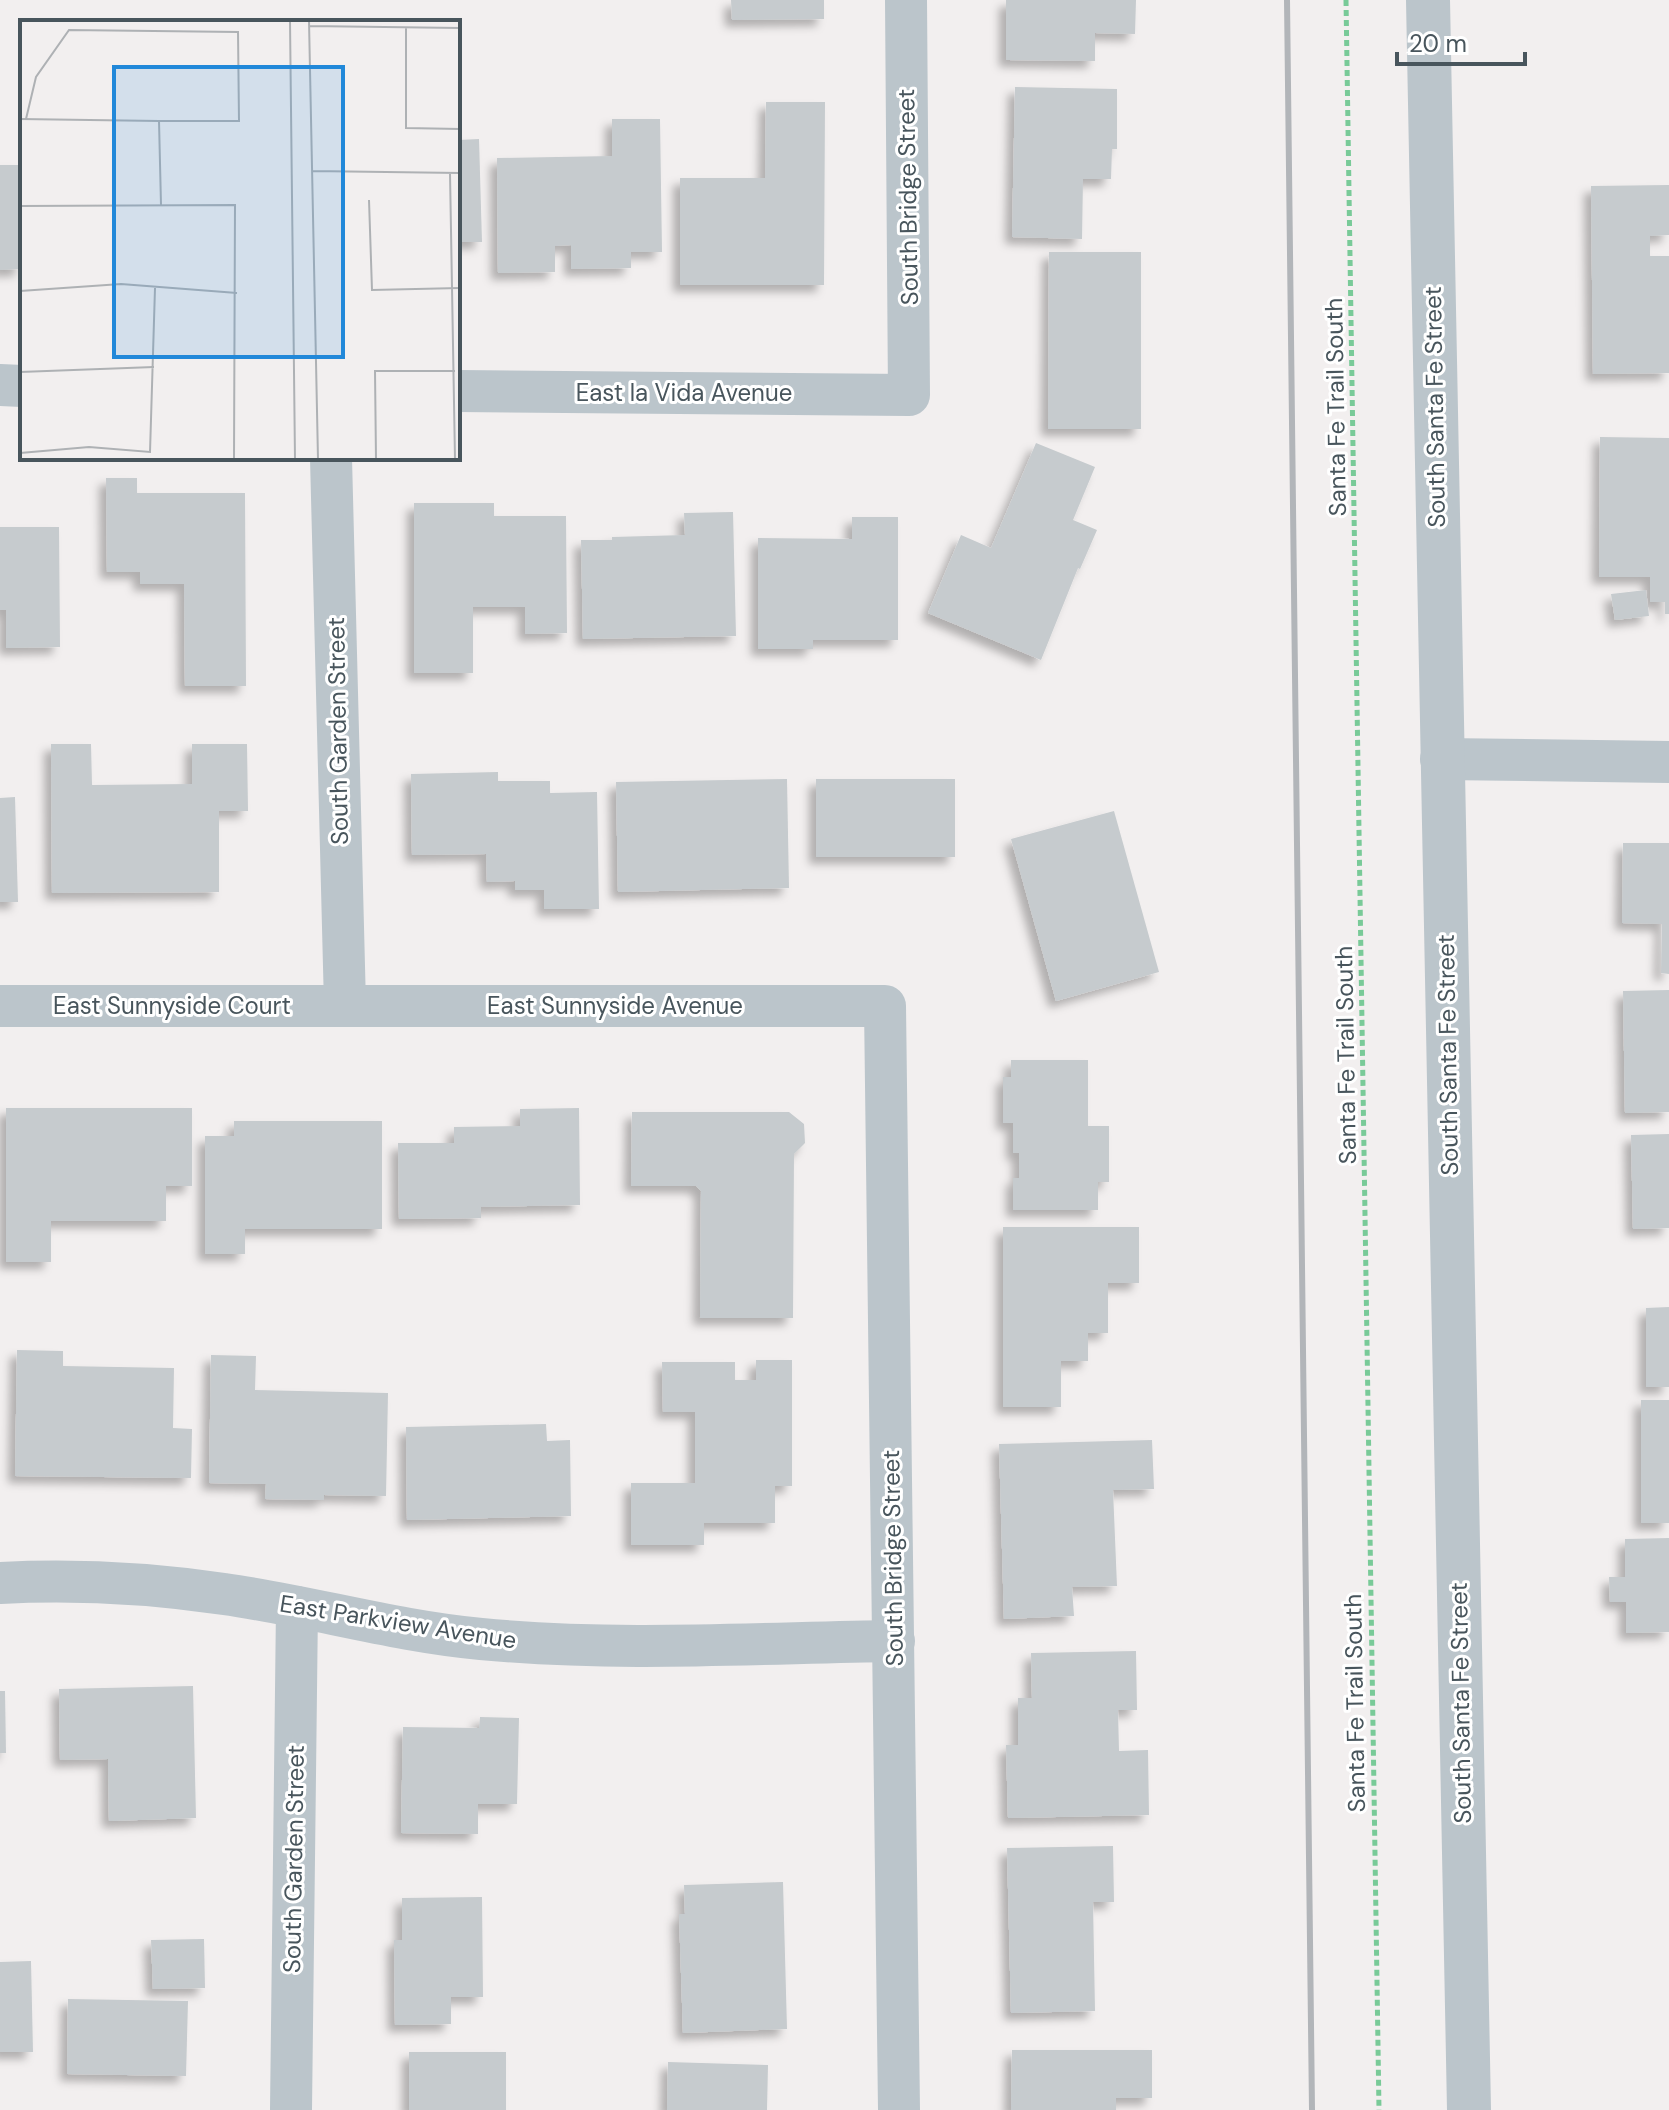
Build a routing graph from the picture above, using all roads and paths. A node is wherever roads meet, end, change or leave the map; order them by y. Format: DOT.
graph roads {
  1 [pos="906,0"];
  2 [pos="1346,0"];
  3 [pos="1428,0"];
  4 [pos="0,385"];
  5 [pos="20,386"];
  6 [pos="460,391"];
  7 [pos="909,395"];
  8 [pos="331,460"];
  9 [pos="1441,759"];
  10 [pos="1669,762"];
  11 [pos="345,1005"];
  12 [pos="0,1006"];
  13 [pos="885,1006"];
  14 [pos="0,1583"];
  15 [pos="297,1607"];
  16 [pos="894,1641"];
  17 [pos="291,2110"];
  18 [pos="899,2110"];
  19 [pos="1379,2110"];
  20 [pos="1469,2110"];
  1 -- 7 [label="street, South Bridge Street"];
  2 -- 19 [label="path, Santa Fe Trail South"];
  3 -- 9 [label="street, South Santa Fe Street"];
  4 -- 5 [label="street"];
  6 -- 7 [label="street, East la Vida Avenue"];
  8 -- 11 [label="street, South Garden Street"];
  9 -- 10 [label="street"];
  9 -- 20 [label="street, South Santa Fe Street"];
  11 -- 12 [label="street, East Sunnyside Court"];
  11 -- 13 [label="street, East Sunnyside Avenue"];
  13 -- 16 [label="street, South Bridge Street"];
  14 -- 15 [label="street, East Parkview Avenue"];
  15 -- 16 [label="street, East Parkview Avenue"];
  15 -- 17 [label="street, South Garden Street"];
  16 -- 18 [label="street, South Bridge Street"];
}
